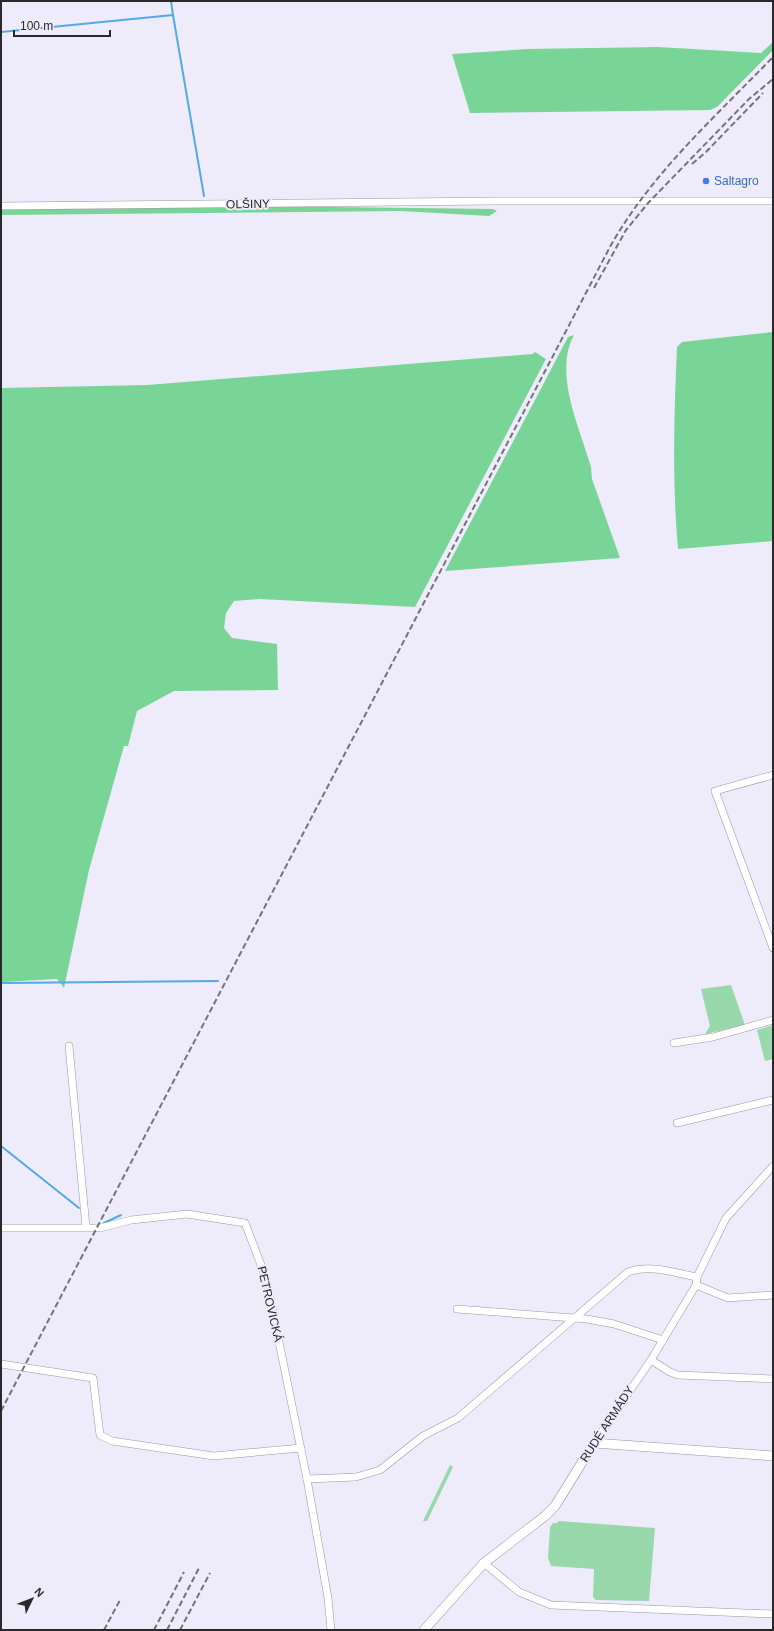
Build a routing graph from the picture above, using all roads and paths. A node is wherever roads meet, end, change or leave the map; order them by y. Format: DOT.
graph roads {
  1 [pos="773,201"];
  2 [pos="1,206"];
  3 [pos="773,776"];
  4 [pos="772,943"];
  5 [pos="773,1020"];
  6 [pos="674,1043"];
  7 [pos="69,1046"];
  8 [pos="773,1100"];
  9 [pos="677,1124"];
  10 [pos="773,1166"];
  11 [pos="86,1227"];
  12 [pos="1,1228"];
  13 [pos="696,1281"];
  14 [pos="773,1295"];
  15 [pos="457,1309"];
  16 [pos="577,1318"];
  17 [pos="663,1340"];
  18 [pos="651,1360"];
  19 [pos="1,1364"];
  20 [pos="773,1379"];
  21 [pos="594,1443"];
  22 [pos="301,1448"];
  23 [pos="773,1456"];
  24 [pos="307,1479"];
  25 [pos="484,1562"];
  26 [pos="773,1614"];
  27 [pos="331,1630"];
  28 [pos="424,1630"];
  1 -- 2 [label="street, OLŠINY"];
  3 -- 4 [label="street"];
  5 -- 6 [label="street"];
  7 -- 11 [label="street"];
  8 -- 9 [label="street"];
  10 -- 13 [label="street, RUDÉ ARMÁDY"];
  11 -- 12 [label="street, PETROVICKÁ"];
  11 -- 22 [label="street, PETROVICKÁ"];
  13 -- 14 [label="street"];
  13 -- 16 [label="street"];
  13 -- 17 [label="street, RUDÉ ARMÁDY"];
  15 -- 16 [label="street"];
  16 -- 17 [label="street"];
  16 -- 24 [label="street"];
  17 -- 18 [label="street, RUDÉ ARMÁDY"];
  18 -- 20 [label="street"];
  18 -- 21 [label="street, RUDÉ ARMÁDY"];
  19 -- 22 [label="street"];
  21 -- 23 [label="main road"];
  21 -- 25 [label="main road, RUDÉ ARMÁDY"];
  22 -- 24 [label="street, PETROVICKÁ"];
  24 -- 27 [label="street, PETROVICKÁ"];
  25 -- 26 [label="street"];
  25 -- 28 [label="main road, RUDÉ ARMÁDY"];
}
